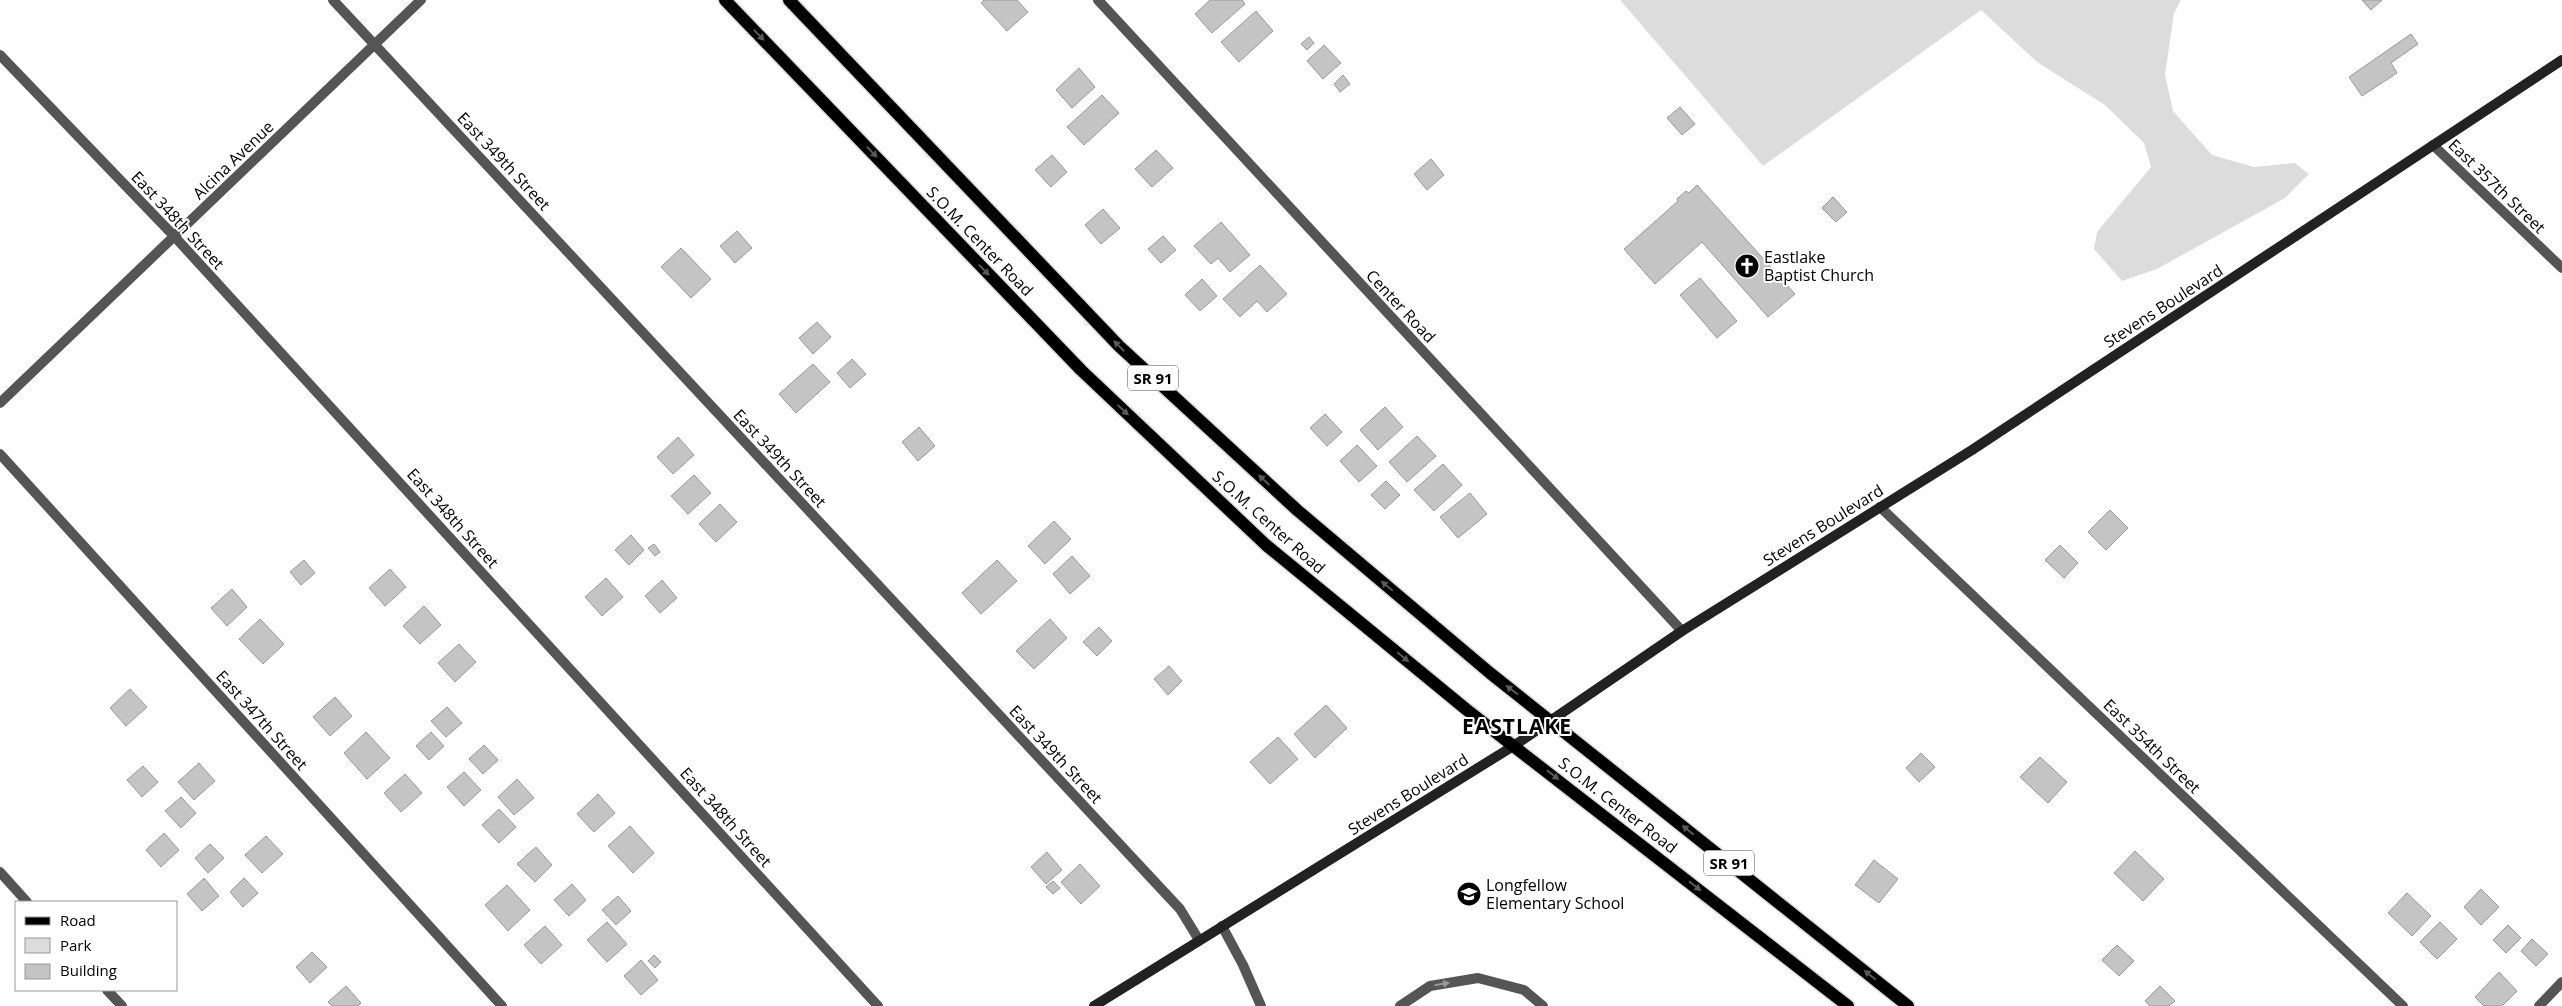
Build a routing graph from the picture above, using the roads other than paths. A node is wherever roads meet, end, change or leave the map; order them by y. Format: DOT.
graph roads {
  1 [pos="333,0"];
  2 [pos="421,0"];
  3 [pos="726,0"];
  4 [pos="789,0"];
  5 [pos="1098,0"];
  6 [pos="375,44"];
  7 [pos="0,55"];
  8 [pos="2562,60"];
  9 [pos="2434,145"];
  10 [pos="174,236"];
  11 [pos="2562,268"];
  12 [pos="0,403"];
  13 [pos="0,454"];
  14 [pos="1880,508"];
  15 [pos="1682,631"];
  16 [pos="1551,720"];
  17 [pos="1515,745"];
  18 [pos="0,872"];
  19 [pos="26,901"];
  20 [pos="1222,926"];
  21 [pos="1199,940"];
  22 [pos="2562,982"];
  23 [pos="108,991"];
  24 [pos="122,1006"];
  25 [pos="502,1006"];
  26 [pos="878,1006"];
  27 [pos="1094,1006"];
  28 [pos="1261,1006"];
  29 [pos="1400,1006"];
  30 [pos="1543,1006"];
  31 [pos="1848,1006"];
  32 [pos="1908,1006"];
  33 [pos="2403,1006"];
  34 [pos="2539,1006"];
  1 -- 6 [label="street, East 349th Street"];
  2 -- 6 [label="street, Alcina Avenue"];
  3 -- 17 [label="main road, S.O.M. Center Road / SR 91, one-way"];
  16 -- 4 [label="main road, S.O.M. Center Road / SR 91, one-way"];
  5 -- 15 [label="street, Center Road"];
  6 -- 10 [label="street, Alcina Avenue"];
  6 -- 21 [label="street, East 349th Street"];
  7 -- 10 [label="street, East 348th Street"];
  8 -- 9 [label="street, Stevens Boulevard"];
  9 -- 11 [label="street, East 357th Street"];
  9 -- 14 [label="street, Stevens Boulevard"];
  10 -- 12 [label="street, Alcina Avenue"];
  10 -- 26 [label="street, East 348th Street"];
  13 -- 25 [label="street, East 347th Street"];
  14 -- 15 [label="street, Stevens Boulevard"];
  14 -- 33 [label="street, East 354th Street"];
  15 -- 16 [label="street, Stevens Boulevard"];
  16 -- 17 [label="street, Stevens Boulevard"];
  32 -- 16 [label="main road, S.O.M. Center Road / SR 91, one-way"];
  17 -- 20 [label="street, Stevens Boulevard"];
  17 -- 31 [label="main road, S.O.M. Center Road / SR 91, one-way"];
  18 -- 19 [label="street"];
  20 -- 21 [label="street, Stevens Boulevard"];
  20 -- 28 [label="street"];
  21 -- 27 [label="street, Stevens Boulevard"];
  22 -- 34 [label="street"];
  23 -- 24 [label="street"];
  29 -- 30 [label="street, one-way"];
}
